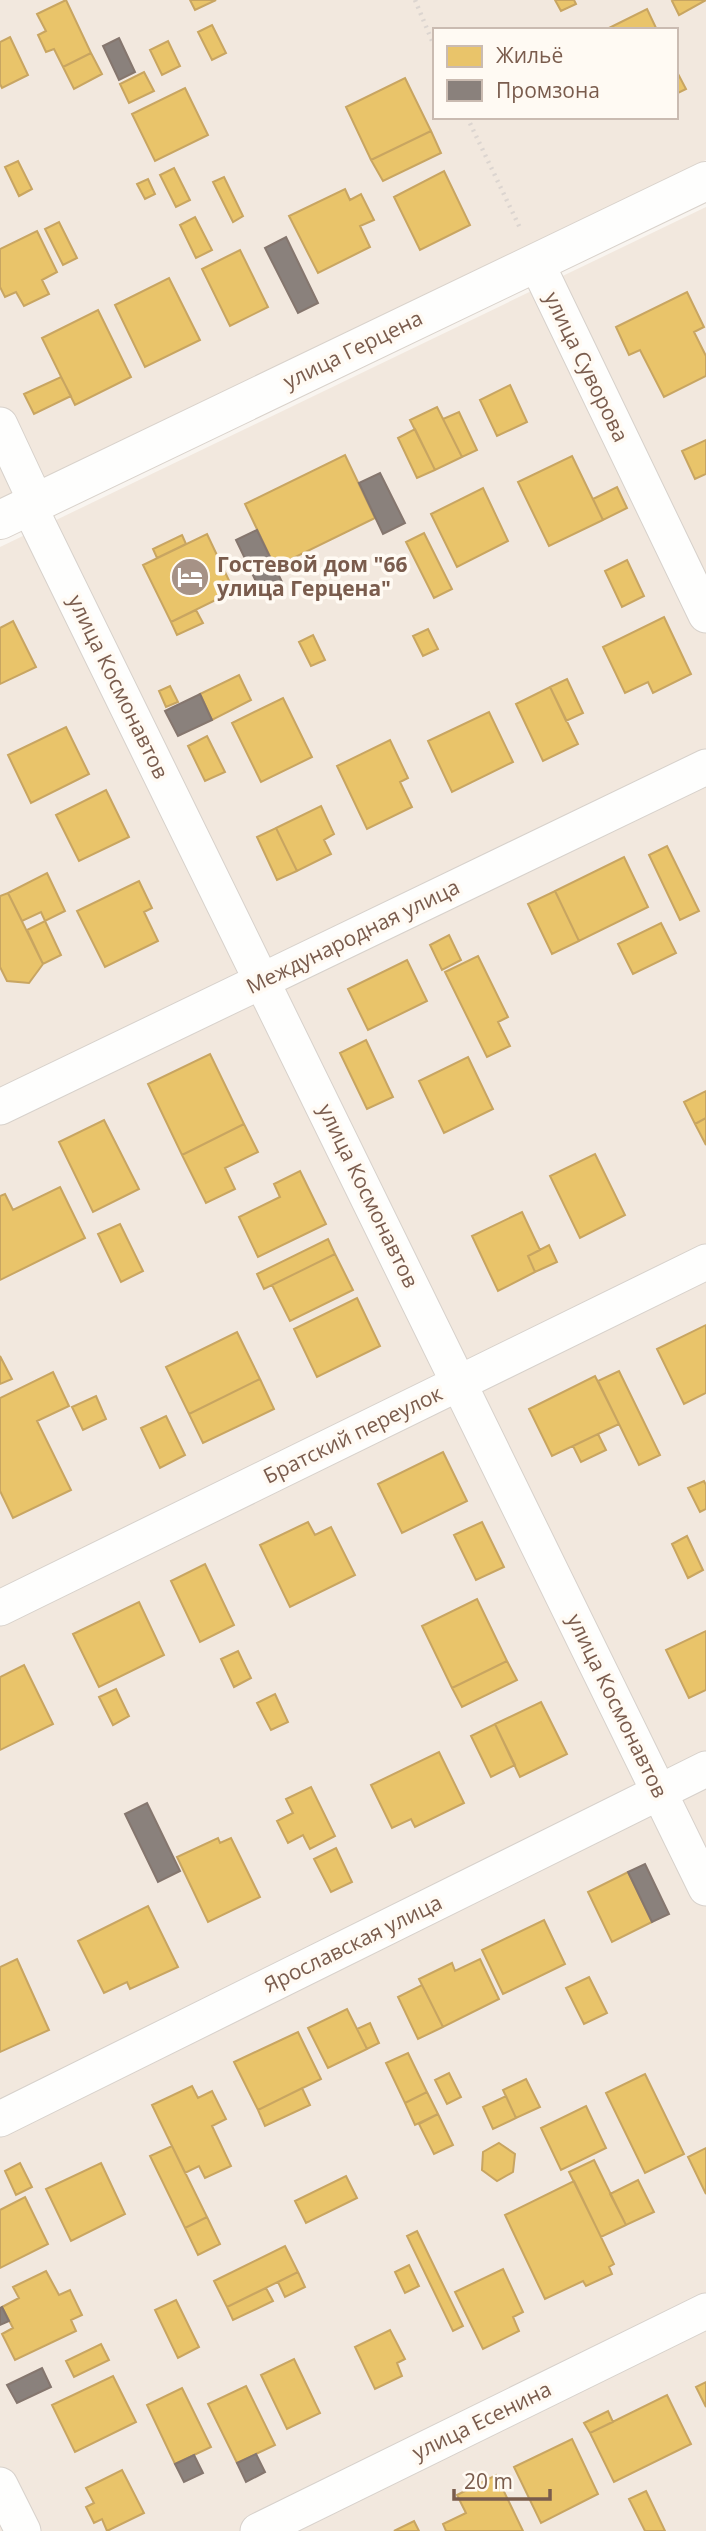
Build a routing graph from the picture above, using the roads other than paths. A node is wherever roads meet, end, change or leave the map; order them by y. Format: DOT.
graph roads {
  1 [pos="706,181"];
  2 [pos="536,262"];
  3 [pos="0,425"];
  4 [pos="22,509"];
  5 [pos="706,615"];
  6 [pos="706,767"];
  7 [pos="262,981"];
  8 [pos="0,1107"];
  9 [pos="706,1262"];
  10 [pos="460,1383"];
  11 [pos="0,1608"];
  12 [pos="706,1769"];
  13 [pos="659,1791"];
  14 [pos="706,1888"];
  15 [pos="0,2119"];
  16 [pos="706,2311"];
  17 [pos="0,2485"];
  18 [pos="23,2531"];
  19 [pos="258,2531"];
  1 -- 2 [label="street, улица Герцена"];
  2 -- 4 [label="street, улица Герцена"];
  2 -- 5 [label="street, улица Суворова"];
  3 -- 4 [label="street, улица Космонавтов"];
  4 -- 7 [label="street, улица Космонавтов"];
  6 -- 7 [label="street, Международная улица"];
  7 -- 8 [label="street, Международная улица"];
  7 -- 10 [label="street, улица Космонавтов"];
  9 -- 10 [label="street, Братский переулок"];
  10 -- 11 [label="street, Братский переулок"];
  10 -- 13 [label="street, улица Космонавтов"];
  12 -- 13 [label="street, Ярославская улица"];
  13 -- 14 [label="street, улица Космонавтов"];
  13 -- 15 [label="street, Ярославская улица"];
  16 -- 19 [label="street, улица Есенина"];
  17 -- 18 [label="street"];
}
